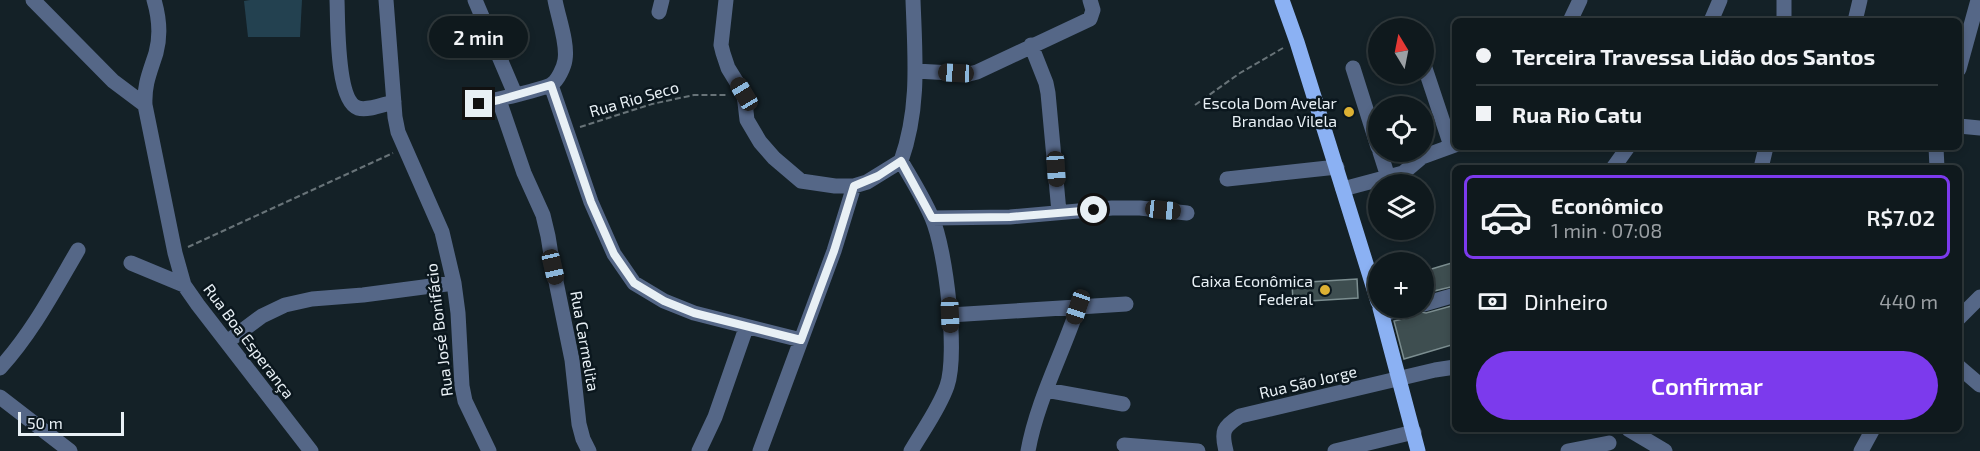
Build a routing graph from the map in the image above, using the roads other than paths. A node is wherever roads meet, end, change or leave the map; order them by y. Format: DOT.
graph roads {
  1 [pos="33,0"];
  2 [pos="154,0"];
  3 [pos="337,0"];
  4 [pos="386,0"];
  5 [pos="474,0"];
  6 [pos="555,0"];
  7 [pos="913,0"];
  8 [pos="1090,0"];
  9 [pos="1282,0"];
  10 [pos="1580,0"];
  11 [pos="1720,0"];
  12 [pos="1784,0"];
  13 [pos="1860,0"];
  14 [pos="1978,0"];
  15 [pos="721,1"];
  16 [pos="1571,18"];
  17 [pos="1712,18"];
  18 [pos="1784,18"];
  19 [pos="1856,18"];
  20 [pos="1031,45"];
  21 [pos="1973,50"];
  22 [pos="1962,65"];
  23 [pos="1353,68"];
  24 [pos="916,71"];
  25 [pos="1431,84"];
  26 [pos="551,85"];
  27 [pos="515,94"];
  28 [pos="499,100"];
  29 [pos="394,102"];
  30 [pos="479,104"];
  31 [pos="144,105"];
  32 [pos="1368,115"];
  33 [pos="1962,126"];
  34 [pos="1980,128"];
  35 [pos="1452,142"];
  36 [pos="1452,145"];
  37 [pos="1626,150"];
  38 [pos="1765,150"];
  39 [pos="901,161"];
  40 [pos="1615,165"];
  41 [pos="1762,165"];
  42 [pos="1336,167"];
  43 [pos="1397,174"];
  44 [pos="1227,179"];
  45 [pos="1368,182"];
  46 [pos="854,186"];
  47 [pos="1343,189"];
  48 [pos="1059,212"];
  49 [pos="1187,213"];
  50 [pos="932,218"];
  51 [pos="78,250"];
  52 [pos="131,263"];
  53 [pos="1368,269"];
  54 [pos="454,283"];
  55 [pos="184,285"];
  56 [pos="1452,296"];
  57 [pos="1980,297"];
  58 [pos="1434,301"];
  59 [pos="1125,304"];
  60 [pos="1078,307"];
  61 [pos="950,315"];
  62 [pos="1962,315"];
  63 [pos="1383,318"];
  64 [pos="746,327"];
  65 [pos="801,340"];
  66 [pos="227,342"];
  67 [pos="1452,367"];
  68 [pos="0,368"];
  69 [pos="1962,370"];
  70 [pos="1400,379"];
  71 [pos="1980,385"];
  72 [pos="1046,390"];
  73 [pos="0,397"];
  74 [pos="1123,404"];
  75 [pos="1414,432"];
  76 [pos="1617,432"];
  77 [pos="1633,432"];
  78 [pos="1871,432"];
  79 [pos="1124,445"];
  80 [pos="1606,447"];
  81 [pos="70,451"];
  82 [pos="311,451"];
  83 [pos="489,451"];
  84 [pos="590,451"];
  85 [pos="699,451"];
  86 [pos="760,451"];
  87 [pos="911,451"];
  88 [pos="1028,451"];
  89 [pos="1198,451"];
  90 [pos="1226,451"];
  91 [pos="1335,451"];
  92 [pos="1418,451"];
  93 [pos="1568,451"];
  94 [pos="1665,451"];
  95 [pos="1861,451"];
  1 -- 31 [label="street"];
  2 -- 31 [label="street, Rua Boa Esperança"];
  3 -- 29 [label="street"];
  4 -- 29 [label="street, Rua José Bonifácio"];
  5 -- 27 [label="street"];
  6 -- 26 [label="street"];
  7 -- 24 [label="street"];
  8 -- 20 [label="street"];
  9 -- 42 [label="main road"];
  10 -- 16 [label="street"];
  11 -- 17 [label="street"];
  12 -- 18 [label="street"];
  13 -- 19 [label="street"];
  14 -- 21 [label="street"];
  15 -- 46 [label="street"];
  20 -- 24 [label="street"];
  20 -- 48 [label="street"];
  21 -- 22 [label="street"];
  23 -- 32 [label="street"];
  24 -- 39 [label="street"];
  25 -- 35 [label="street"];
  26 -- 27 [label="street"];
  26 -- 64 [label="street"];
  27 -- 28 [label="street"];
  28 -- 30 [label="street"];
  28 -- 84 [label="street, Rua Carmelita"];
  29 -- 54 [label="street, Rua José Bonifácio"];
  31 -- 55 [label="street, Rua Boa Esperança"];
  33 -- 34 [label="street"];
  36 -- 43 [label="street"];
  37 -- 40 [label="street"];
  38 -- 41 [label="street"];
  39 -- 46 [label="street"];
  39 -- 50 [label="street"];
  42 -- 44 [label="street"];
  42 -- 47 [label="main road"];
  45 -- 47 [label="street"];
  46 -- 65 [label="street"];
  47 -- 53 [label="main road"];
  48 -- 49 [label="street"];
  48 -- 50 [label="street"];
  50 -- 61 [label="street"];
  51 -- 68 [label="street"];
  52 -- 55 [label="street"];
  54 -- 66 [label="street"];
  54 -- 83 [label="street, Rua José Bonifácio"];
  55 -- 66 [label="street, Rua Boa Esperança"];
  56 -- 58 [label="street"];
  57 -- 62 [label="street"];
  59 -- 60 [label="street"];
  60 -- 61 [label="street"];
  60 -- 72 [label="street"];
  61 -- 87 [label="street"];
  63 -- 70 [label="main road"];
  64 -- 65 [label="street"];
  64 -- 85 [label="street"];
  65 -- 86 [label="street"];
  66 -- 82 [label="street, Rua Boa Esperança"];
  67 -- 70 [label="street, Rua São Jorge"];
  69 -- 71 [label="street"];
  70 -- 75 [label="main road"];
  70 -- 90 [label="street, Rua São Jorge"];
  72 -- 74 [label="street"];
  72 -- 88 [label="street"];
  73 -- 81 [label="street"];
  75 -- 91 [label="street"];
  75 -- 92 [label="main road"];
  76 -- 80 [label="street"];
  77 -- 94 [label="street"];
  78 -- 95 [label="street"];
  79 -- 89 [label="street"];
  80 -- 93 [label="street"];
}
